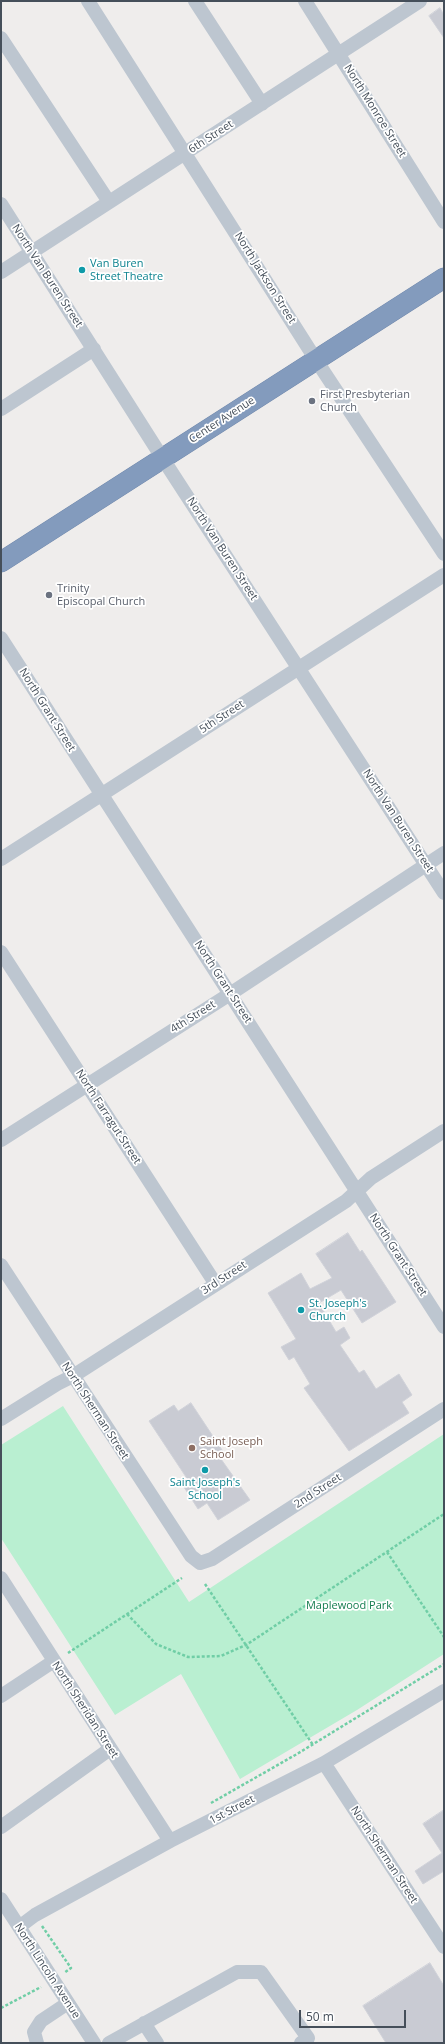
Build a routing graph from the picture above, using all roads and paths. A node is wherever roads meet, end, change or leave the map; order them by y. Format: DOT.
graph roads {
  1 [pos="88,1"];
  2 [pos="195,1"];
  3 [pos="305,1"];
  4 [pos="415,2"];
  5 [pos="1,38"];
  6 [pos="340,53"];
  7 [pos="262,104"];
  8 [pos="185,153"];
  9 [pos="109,202"];
  10 [pos="1,204"];
  11 [pos="444,222"];
  12 [pos="32,252"];
  13 [pos="1,272"];
  14 [pos="444,278"];
  15 [pos="94,349"];
  16 [pos="316,360"];
  17 [pos="1,409"];
  18 [pos="163,459"];
  19 [pos="444,554"];
  20 [pos="1,562"];
  21 [pos="444,575"];
  22 [pos="1,638"];
  23 [pos="299,668"];
  24 [pos="101,795"];
  25 [pos="444,854"];
  26 [pos="1,859"];
  27 [pos="426,865"];
  28 [pos="444,893"];
  29 [pos="1,952"];
  30 [pos="230,994"];
  31 [pos="87,1084"];
  32 [pos="444,1131"];
  33 [pos="1,1140"];
  34 [pos="356,1190"];
  35 [pos="1,1265"];
  36 [pos="215,1283"];
  37 [pos="444,1327"];
  38 [pos="73,1376"];
  39 [pos="444,1409"];
  40 [pos="1,1419"];
  41 [pos="444,1514"];
  42 [pos="387,1552"];
  43 [pos="190,1556"];
  44 [pos="1,1578"];
  45 [pos="182,1578"];
  46 [pos="205,1584"];
  47 [pos="127,1614"];
  48 [pos="444,1637"];
  49 [pos="246,1645"];
  50 [pos="68,1653"];
  51 [pos="54,1661"];
  52 [pos="444,1691"];
  53 [pos="1,1696"];
  54 [pos="312,1745"];
  55 [pos="110,1749"];
  56 [pos="324,1763"];
  57 [pos="1,1827"];
  58 [pos="170,1842"];
  59 [pos="1,1899"];
  60 [pos="19,1927"];
  61 [pos="444,1947"];
  62 [pos="70,1968"];
  63 [pos="53,1980"];
  64 [pos="68,2003"];
  65 [pos="1,2008"];
  66 [pos="144,2023"];
  67 [pos="306,2042"];
  68 [pos="37,2043"];
  69 [pos="94,2043"];
  70 [pos="109,2043"];
  71 [pos="157,2043"];
  1 -- 8 [label="street, North Jackson Street"];
  2 -- 7 [label="street"];
  3 -- 6 [label="street, North Monroe Street"];
  4 -- 6 [label="street, 6th Street"];
  5 -- 9 [label="street"];
  6 -- 7 [label="street, 6th Street"];
  6 -- 11 [label="street, North Monroe Street"];
  7 -- 8 [label="street, 6th Street"];
  8 -- 9 [label="street, 6th Street"];
  8 -- 16 [label="street, North Jackson Street"];
  9 -- 12 [label="street, 6th Street"];
  10 -- 12 [label="street, North Van Buren Street"];
  12 -- 13 [label="street, 6th Street"];
  12 -- 15 [label="street, North Van Buren Street"];
  14 -- 16 [label="highway, Center Avenue"];
  15 -- 17 [label="street"];
  15 -- 18 [label="street, North Van Buren Street"];
  16 -- 18 [label="highway, Center Avenue"];
  16 -- 19 [label="street, North Jackson Street"];
  18 -- 20 [label="highway, Center Avenue"];
  18 -- 23 [label="street, North Van Buren Street"];
  21 -- 23 [label="street, 5th Street"];
  22 -- 24 [label="street, North Grant Street"];
  23 -- 24 [label="street, 5th Street"];
  23 -- 27 [label="street, North Van Buren Street"];
  24 -- 26 [label="street, 5th Street"];
  24 -- 30 [label="street, North Grant Street"];
  25 -- 27 [label="street, 4th Street"];
  27 -- 28 [label="street, North Van Buren Street"];
  27 -- 30 [label="street, 4th Street"];
  29 -- 31 [label="street, North Farragut Street"];
  30 -- 31 [label="street, 4th Street"];
  30 -- 34 [label="street, North Grant Street"];
  31 -- 33 [label="street, 4th Street"];
  31 -- 36 [label="street, North Farragut Street"];
  32 -- 34 [label="street, 3rd Street"];
  34 -- 36 [label="street, 3rd Street"];
  34 -- 37 [label="street, North Grant Street"];
  35 -- 38 [label="street, North Sherman Street"];
  36 -- 38 [label="street, 3rd Street"];
  38 -- 40 [label="street, 3rd Street"];
  38 -- 43 [label="street, North Sherman Street"];
  39 -- 43 [label="street, 2nd Street"];
  41 -- 42 [label="path"];
  42 -- 48 [label="path"];
  42 -- 49 [label="path"];
  44 -- 51 [label="street, North Sheridan Street"];
  45 -- 47 [label="path"];
  46 -- 49 [label="path"];
  47 -- 49 [label="path"];
  47 -- 50 [label="path"];
  49 -- 54 [label="path"];
  51 -- 53 [label="street"];
  51 -- 55 [label="street, North Sheridan Street"];
  52 -- 56 [label="street, 1st Street"];
  55 -- 57 [label="street"];
  55 -- 58 [label="street, North Sheridan Street"];
  56 -- 58 [label="street, 1st Street"];
  56 -- 61 [label="street, North Sherman Street"];
  58 -- 60 [label="street, 1st Street"];
  59 -- 60 [label="street, North Lincoln Avenue"];
  60 -- 63 [label="street, North Lincoln Avenue"];
  62 -- 63 [label="path"];
  63 -- 64 [label="street, North Lincoln Avenue"];
  63 -- 65 [label="path"];
  64 -- 68 [label="street"];
  64 -- 69 [label="street, North Lincoln Avenue"];
  66 -- 67 [label="street"];
  66 -- 70 [label="street"];
  66 -- 71 [label="street"];
}
